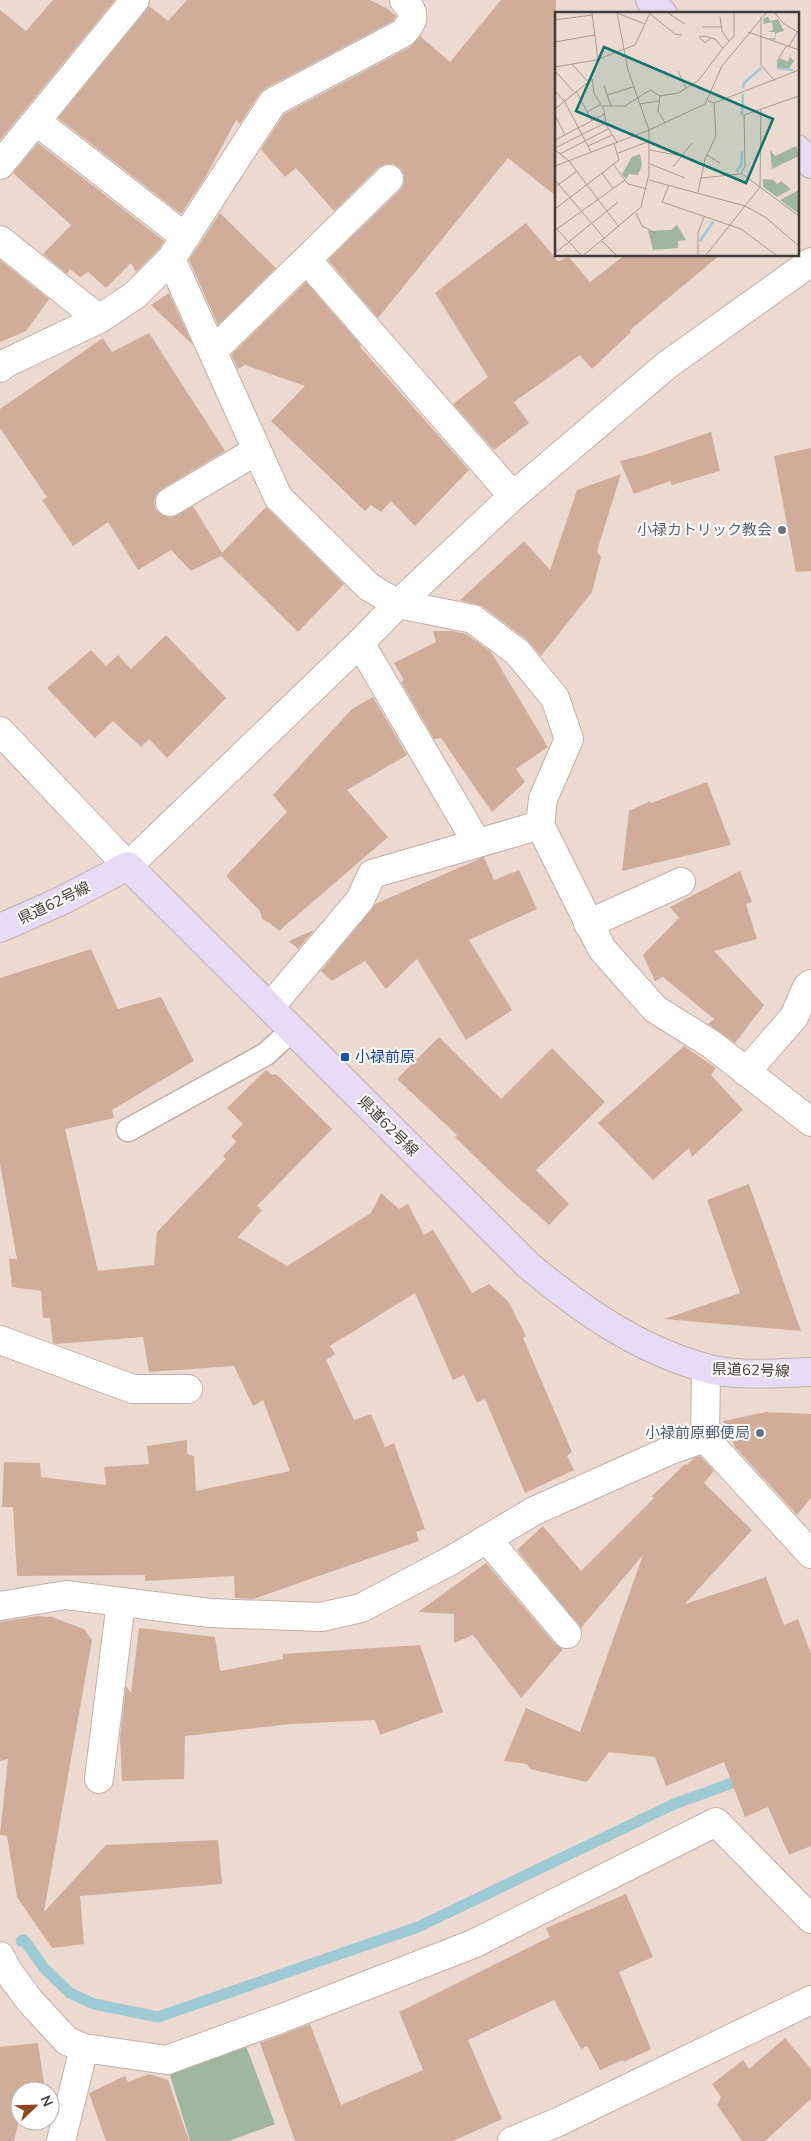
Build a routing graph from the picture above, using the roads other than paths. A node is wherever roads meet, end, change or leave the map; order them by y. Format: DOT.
graph roads {
  1 [pos="135,0"];
  2 [pos="404,0"];
  3 [pos="36,120"];
  4 [pos="798,151"];
  5 [pos="811,164"];
  6 [pos="0,165"];
  7 [pos="388,179"];
  8 [pos="0,240"];
  9 [pos="178,248"];
  10 [pos="307,260"];
  11 [pos="811,262"];
  12 [pos="99,319"];
  13 [pos="214,351"];
  14 [pos="1,364"];
  15 [pos="256,451"];
  16 [pos="513,496"];
  17 [pos="170,502"];
  18 [pos="398,604"];
  19 [pos="360,643"];
  20 [pos="0,731"];
  21 [pos="540,825"];
  22 [pos="477,842"];
  23 [pos="128,866"];
  24 [pos="681,882"];
  25 [pos="3,922"];
  26 [pos="588,924"];
  27 [pos="811,984"];
  28 [pos="270,1007"];
  29 [pos="292,1030"];
  30 [pos="746,1072"];
  31 [pos="811,1122"];
  32 [pos="128,1130"];
  33 [pos="0,1331"];
  34 [pos="0,1340"];
  35 [pos="706,1368"];
  36 [pos="811,1372"];
  37 [pos="188,1389"];
  38 [pos="705,1438"];
  39 [pos="487,1539"];
  40 [pos="811,1554"];
  41 [pos="121,1602"];
  42 [pos="0,1606"];
  43 [pos="567,1634"];
  44 [pos="99,1779"];
  45 [pos="811,1919"];
  46 [pos="0,1956"];
  47 [pos="811,2000"];
  48 [pos="84,2048"];
  49 [pos="61,2141"];
  50 [pos="512,2141"];
  1 -- 3 [label="street"];
  2 -- 9 [label="street"];
  3 -- 6 [label="street"];
  3 -- 9 [label="street"];
  4 -- 5 [label="main road"];
  7 -- 10 [label="street"];
  8 -- 12 [label="street"];
  9 -- 12 [label="street"];
  9 -- 13 [label="street"];
  10 -- 13 [label="street"];
  10 -- 16 [label="street"];
  11 -- 16 [label="street"];
  12 -- 14 [label="street"];
  13 -- 15 [label="street"];
  15 -- 17 [label="street"];
  15 -- 18 [label="street"];
  16 -- 18 [label="street"];
  18 -- 19 [label="street"];
  18 -- 21 [label="street"];
  19 -- 22 [label="street"];
  19 -- 23 [label="street"];
  20 -- 23 [label="street"];
  21 -- 22 [label="street"];
  21 -- 26 [label="street"];
  22 -- 28 [label="street"];
  23 -- 25 [label="main road, 県道62号線"];
  23 -- 28 [label="main road, 県道62号線"];
  24 -- 26 [label="street"];
  26 -- 30 [label="street"];
  27 -- 30 [label="street"];
  28 -- 29 [label="main road, 県道62号線"];
  29 -- 32 [label="lane"];
  29 -- 35 [label="main road, 県道62号線"];
  30 -- 31 [label="street"];
  33 -- 34 [label="street"];
  34 -- 37 [label="street"];
  35 -- 36 [label="main road, 県道62号線"];
  35 -- 38 [label="street"];
  38 -- 39 [label="street"];
  38 -- 40 [label="street"];
  39 -- 41 [label="street"];
  39 -- 43 [label="street"];
  41 -- 42 [label="street"];
  41 -- 44 [label="street"];
  45 -- 48 [label="street"];
  46 -- 48 [label="street"];
  47 -- 50 [label="street"];
  48 -- 49 [label="street"];
}
